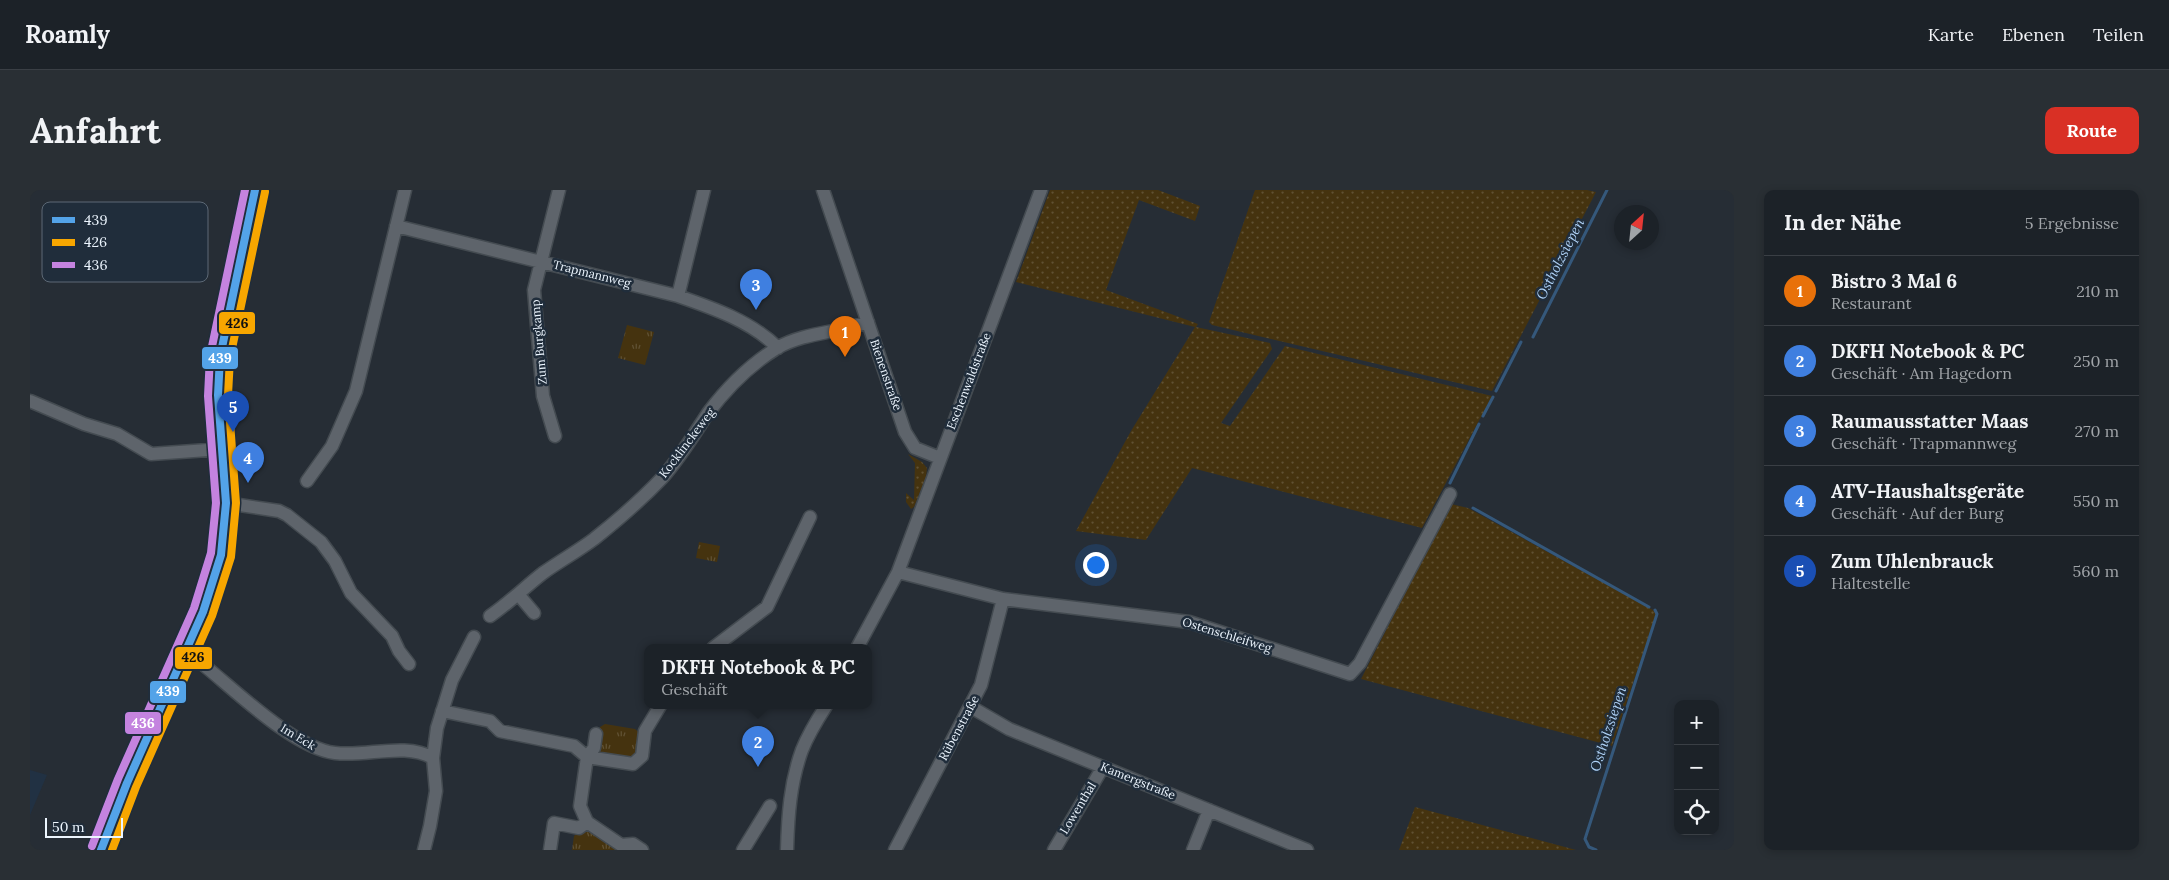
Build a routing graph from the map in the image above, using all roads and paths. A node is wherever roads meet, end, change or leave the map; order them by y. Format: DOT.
graph roads {
  1 [pos="255,190"];
  2 [pos="405,190"];
  3 [pos="558,190"];
  4 [pos="704,190"];
  5 [pos="823,190"];
  6 [pos="1041,190"];
  7 [pos="396,226"];
  8 [pos="541,262"];
  9 [pos="678,296"];
  10 [pos="868,322"];
  11 [pos="778,348"];
  12 [pos="30,402"];
  13 [pos="555,436"];
  14 [pos="222,449"];
  15 [pos="940,458"];
  16 [pos="307,482"];
  17 [pos="1450,494"];
  18 [pos="226,503"];
  19 [pos="810,517"];
  20 [pos="898,572"];
  21 [pos="518,594"];
  22 [pos="1003,599"];
  23 [pos="534,613"];
  24 [pos="490,616"];
  25 [pos="474,637"];
  26 [pos="718,644"];
  27 [pos="859,644"];
  28 [pos="186,653"];
  29 [pos="409,664"];
  30 [pos="971,707"];
  31 [pos="658,709"];
  32 [pos="824,709"];
  33 [pos="442,711"];
  34 [pos="596,734"];
  35 [pos="587,757"];
  36 [pos="434,758"];
  37 [pos="1103,767"];
  38 [pos="770,806"];
  39 [pos="1209,810"];
  40 [pos="587,822"];
  41 [pos="101,850"];
  42 [pos="424,850"];
  43 [pos="550,850"];
  44 [pos="642,850"];
  45 [pos="743,850"];
  46 [pos="787,850"];
  47 [pos="895,850"];
  48 [pos="1054,850"];
  49 [pos="1193,850"];
  50 [pos="1307,850"];
  1 -- 14 [label="street"];
  2 -- 7 [label="street"];
  3 -- 8 [label="street, Zum Burgkamp"];
  4 -- 9 [label="street"];
  5 -- 10 [label="street, Bienenstraße"];
  6 -- 15 [label="street, Eschenwaldstraße"];
  7 -- 8 [label="street, Trapmannweg"];
  7 -- 16 [label="street"];
  8 -- 9 [label="street, Trapmannweg"];
  8 -- 13 [label="street, Zum Burgkamp"];
  9 -- 11 [label="street, Trapmannweg"];
  10 -- 11 [label="street, Kocklinckeweg"];
  10 -- 15 [label="street, Bienenstraße"];
  11 -- 21 [label="street, Kocklinckeweg"];
  12 -- 14 [label="street"];
  14 -- 18 [label="street"];
  15 -- 20 [label="street, Eschenwaldstraße"];
  17 -- 22 [label="street, Ostenschleifweg"];
  18 -- 28 [label="street"];
  18 -- 29 [label="street"];
  19 -- 26 [label="street"];
  20 -- 22 [label="street, Ostenschleifweg"];
  20 -- 27 [label="street, Eschenwaldstraße"];
  21 -- 23 [label="street"];
  21 -- 24 [label="street, Kocklinckeweg"];
  22 -- 30 [label="street, Rübenstraße"];
  25 -- 33 [label="street"];
  28 -- 36 [label="street, Im Eck"];
  28 -- 41 [label="street"];
  30 -- 37 [label="street, Kamergstraße"];
  30 -- 47 [label="street, Rübenstraße"];
  31 -- 35 [label="street"];
  32 -- 46 [label="street"];
  33 -- 35 [label="street"];
  33 -- 36 [label="street"];
  34 -- 35 [label="street"];
  35 -- 40 [label="street"];
  36 -- 42 [label="street"];
  37 -- 39 [label="street, Kamergstraße"];
  37 -- 48 [label="street, Lowenthal"];
  38 -- 45 [label="street"];
  39 -- 49 [label="street"];
  39 -- 50 [label="street, Kamergstraße"];
  40 -- 43 [label="street"];
  40 -- 44 [label="street"];
}
